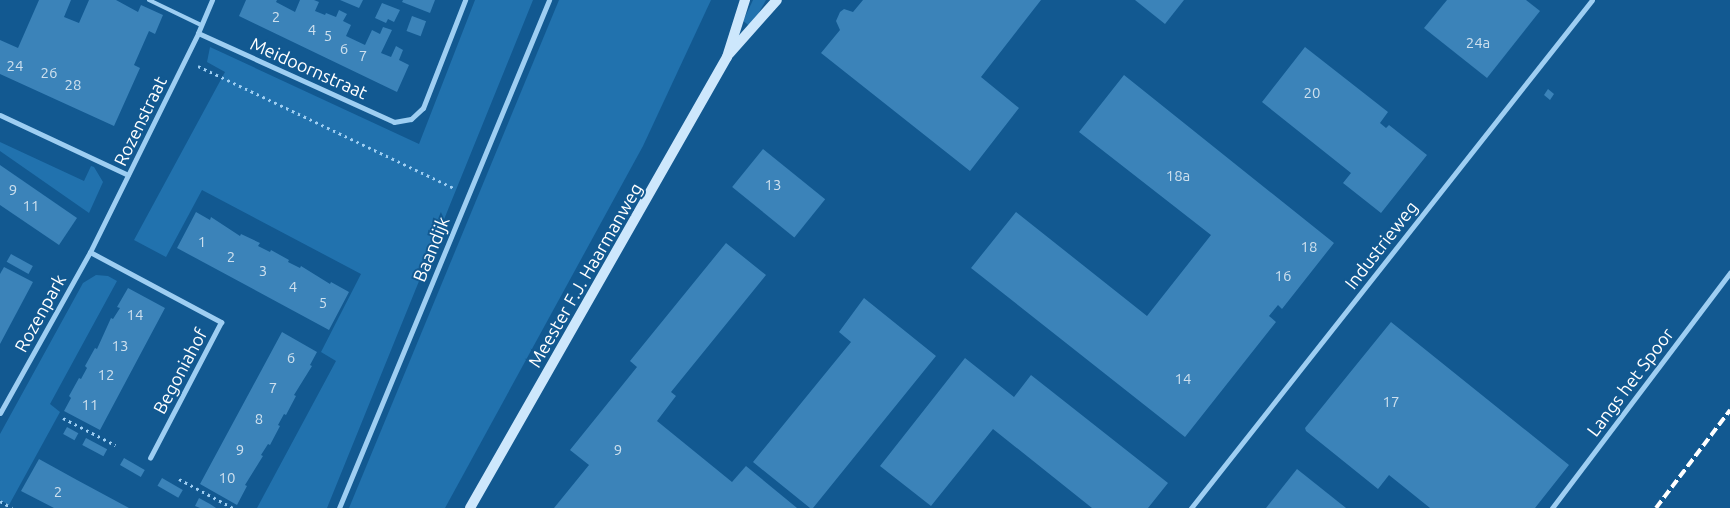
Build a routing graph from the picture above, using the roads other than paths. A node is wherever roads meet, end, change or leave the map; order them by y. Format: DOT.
graph roads {
  1 [pos="149,0"];
  2 [pos="212,0"];
  3 [pos="465,0"];
  4 [pos="548,0"];
  5 [pos="745,0"];
  6 [pos="777,0"];
  7 [pos="1592,0"];
  8 [pos="201,25"];
  9 [pos="198,33"];
  10 [pos="727,57"];
  11 [pos="0,115"];
  12 [pos="128,175"];
  13 [pos="90,252"];
  14 [pos="1730,273"];
  15 [pos="0,413"];
  16 [pos="150,458"];
  17 [pos="339,508"];
  18 [pos="470,508"];
  19 [pos="1191,508"];
  20 [pos="1552,508"];
  1 -- 8 [label="lane"];
  2 -- 8 [label="street, Rozenstraat"];
  3 -- 9 [label="street, Meidoornstraat"];
  4 -- 17 [label="street, Baandijk"];
  5 -- 10 [label="main road, Meester F.J. Haarmanweg"];
  6 -- 10 [label="main road, Meester F.J. Haarmanweg"];
  7 -- 19 [label="street, Industrieweg"];
  8 -- 9 [label="street, Rozenstraat"];
  9 -- 12 [label="street, Rozenstraat"];
  10 -- 18 [label="main road, Meester F.J. Haarmanweg"];
  11 -- 12 [label="street"];
  12 -- 13 [label="street, Rozenstraat"];
  13 -- 15 [label="street, Rozenpark"];
  13 -- 16 [label="street, Begoniahof"];
  14 -- 20 [label="street, Langs het Spoor"];
}
